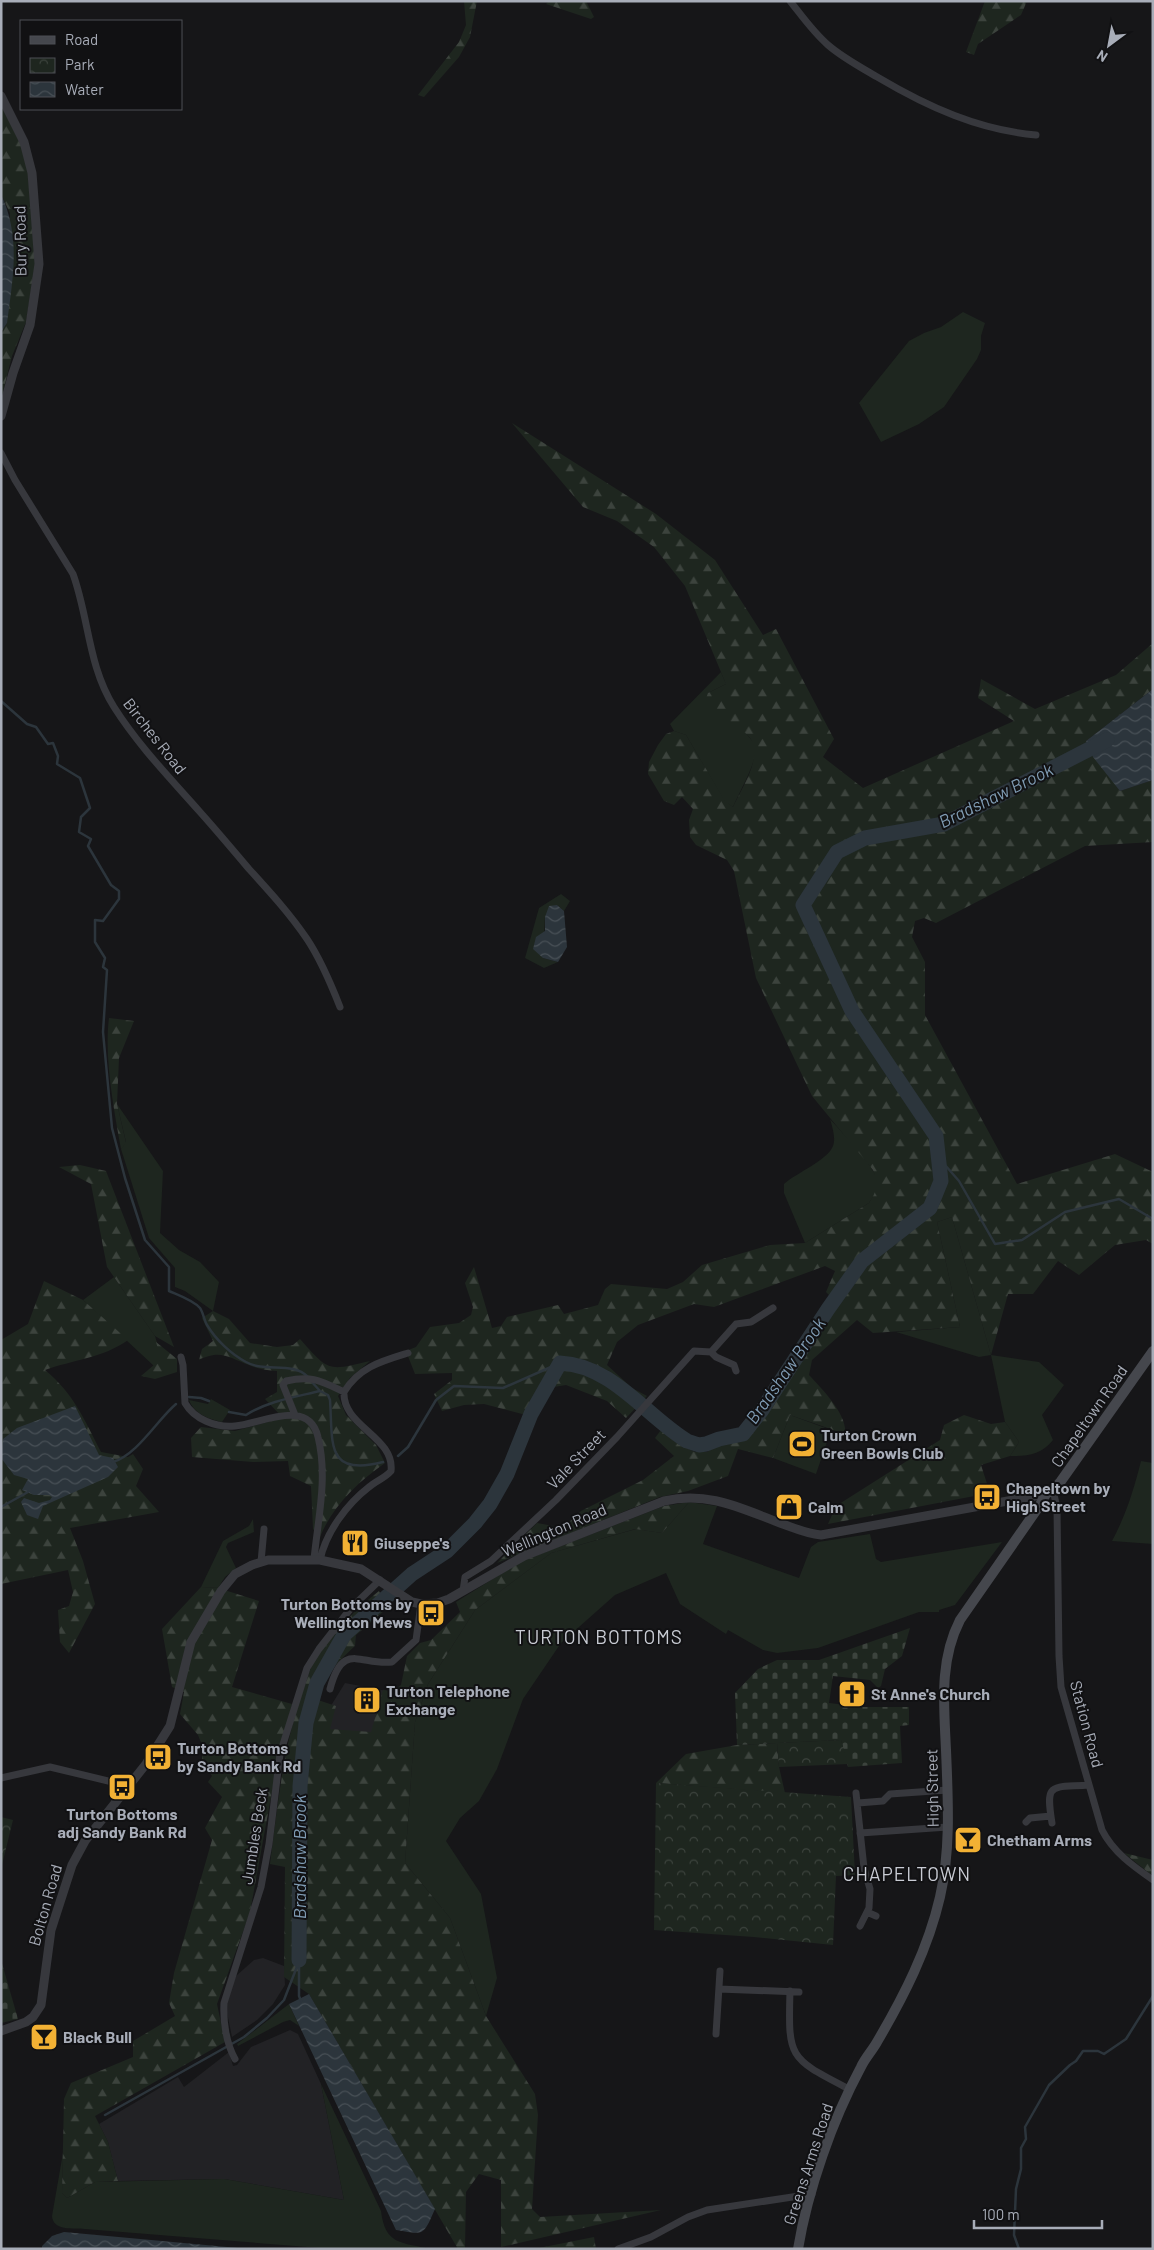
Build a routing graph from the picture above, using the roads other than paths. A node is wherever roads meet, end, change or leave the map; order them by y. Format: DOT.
graph roads {
  1 [pos="790,1"];
  2 [pos="1,96"];
  3 [pos="1036,136"];
  4 [pos="1,416"];
  5 [pos="1,453"];
  6 [pos="340,1007"];
  7 [pos="773,1308"];
  8 [pos="1153,1351"];
  9 [pos="711,1352"];
  10 [pos="408,1353"];
  11 [pos="181,1357"];
  12 [pos="736,1371"];
  13 [pos="344,1392"];
  14 [pos="294,1415"];
  15 [pos="1049,1492"];
  16 [pos="264,1529"];
  17 [pos="317,1559"];
  18 [pos="261,1562"];
  19 [pos="380,1580"];
  20 [pos="462,1591"];
  21 [pos="421,1604"];
  22 [pos="330,1689"];
  23 [pos="1,1778"];
  24 [pos="129,1786"];
  25 [pos="1089,1786"];
  26 [pos="948,1790"];
  27 [pos="856,1793"];
  28 [pos="858,1803"];
  29 [pos="1026,1822"];
  30 [pos="948,1827"];
  31 [pos="860,1833"];
  32 [pos="1153,1880"];
  33 [pos="867,1912"];
  34 [pos="876,1916"];
  35 [pos="860,1926"];
  36 [pos="720,1971"];
  37 [pos="719,1988"];
  38 [pos="790,1991"];
  39 [pos="799,1992"];
  40 [pos="1,2031"];
  41 [pos="716,2034"];
  42 [pos="233,2056"];
  43 [pos="849,2090"];
  44 [pos="812,2194"];
  45 [pos="618,2249"];
  46 [pos="798,2249"];
  1 -- 3 [label="street"];
  2 -- 4 [label="street, Bury Road"];
  5 -- 6 [label="street, Birches Road"];
  7 -- 9 [label="street"];
  8 -- 15 [label="main road, Chapeltown Road"];
  9 -- 12 [label="street"];
  9 -- 20 [label="street, Vale Street"];
  10 -- 13 [label="street"];
  11 -- 14 [label="street"];
  13 -- 14 [label="street"];
  13 -- 17 [label="street"];
  14 -- 17 [label="street"];
  15 -- 20 [label="street, Wellington Road"];
  15 -- 25 [label="street, Station Road"];
  15 -- 26 [label="main road, High Street"];
  16 -- 18 [label="street"];
  17 -- 18 [label="street, Wellington Road"];
  17 -- 19 [label="street, Wellington Road"];
  18 -- 24 [label="street, Wellington Road"];
  19 -- 21 [label="street, Wellington Road"];
  19 -- 42 [label="street, Jumbles Beck"];
  20 -- 21 [label="street, Wellington Road"];
  21 -- 22 [label="street"];
  23 -- 24 [label="street"];
  24 -- 40 [label="street, Bolton Road"];
  25 -- 29 [label="street"];
  25 -- 32 [label="street, Station Road"];
  26 -- 28 [label="street"];
  26 -- 30 [label="main road, High Street"];
  27 -- 28 [label="street"];
  28 -- 31 [label="street"];
  30 -- 31 [label="street"];
  30 -- 43 [label="main road, High Street"];
  31 -- 33 [label="street"];
  33 -- 34 [label="street"];
  33 -- 35 [label="street"];
  36 -- 37 [label="street"];
  37 -- 38 [label="street"];
  37 -- 41 [label="street"];
  38 -- 39 [label="street"];
  38 -- 43 [label="street"];
  43 -- 44 [label="main road, Greens Arms Road"];
  44 -- 45 [label="street"];
  44 -- 46 [label="main road, Greens Arms Road"];
}
